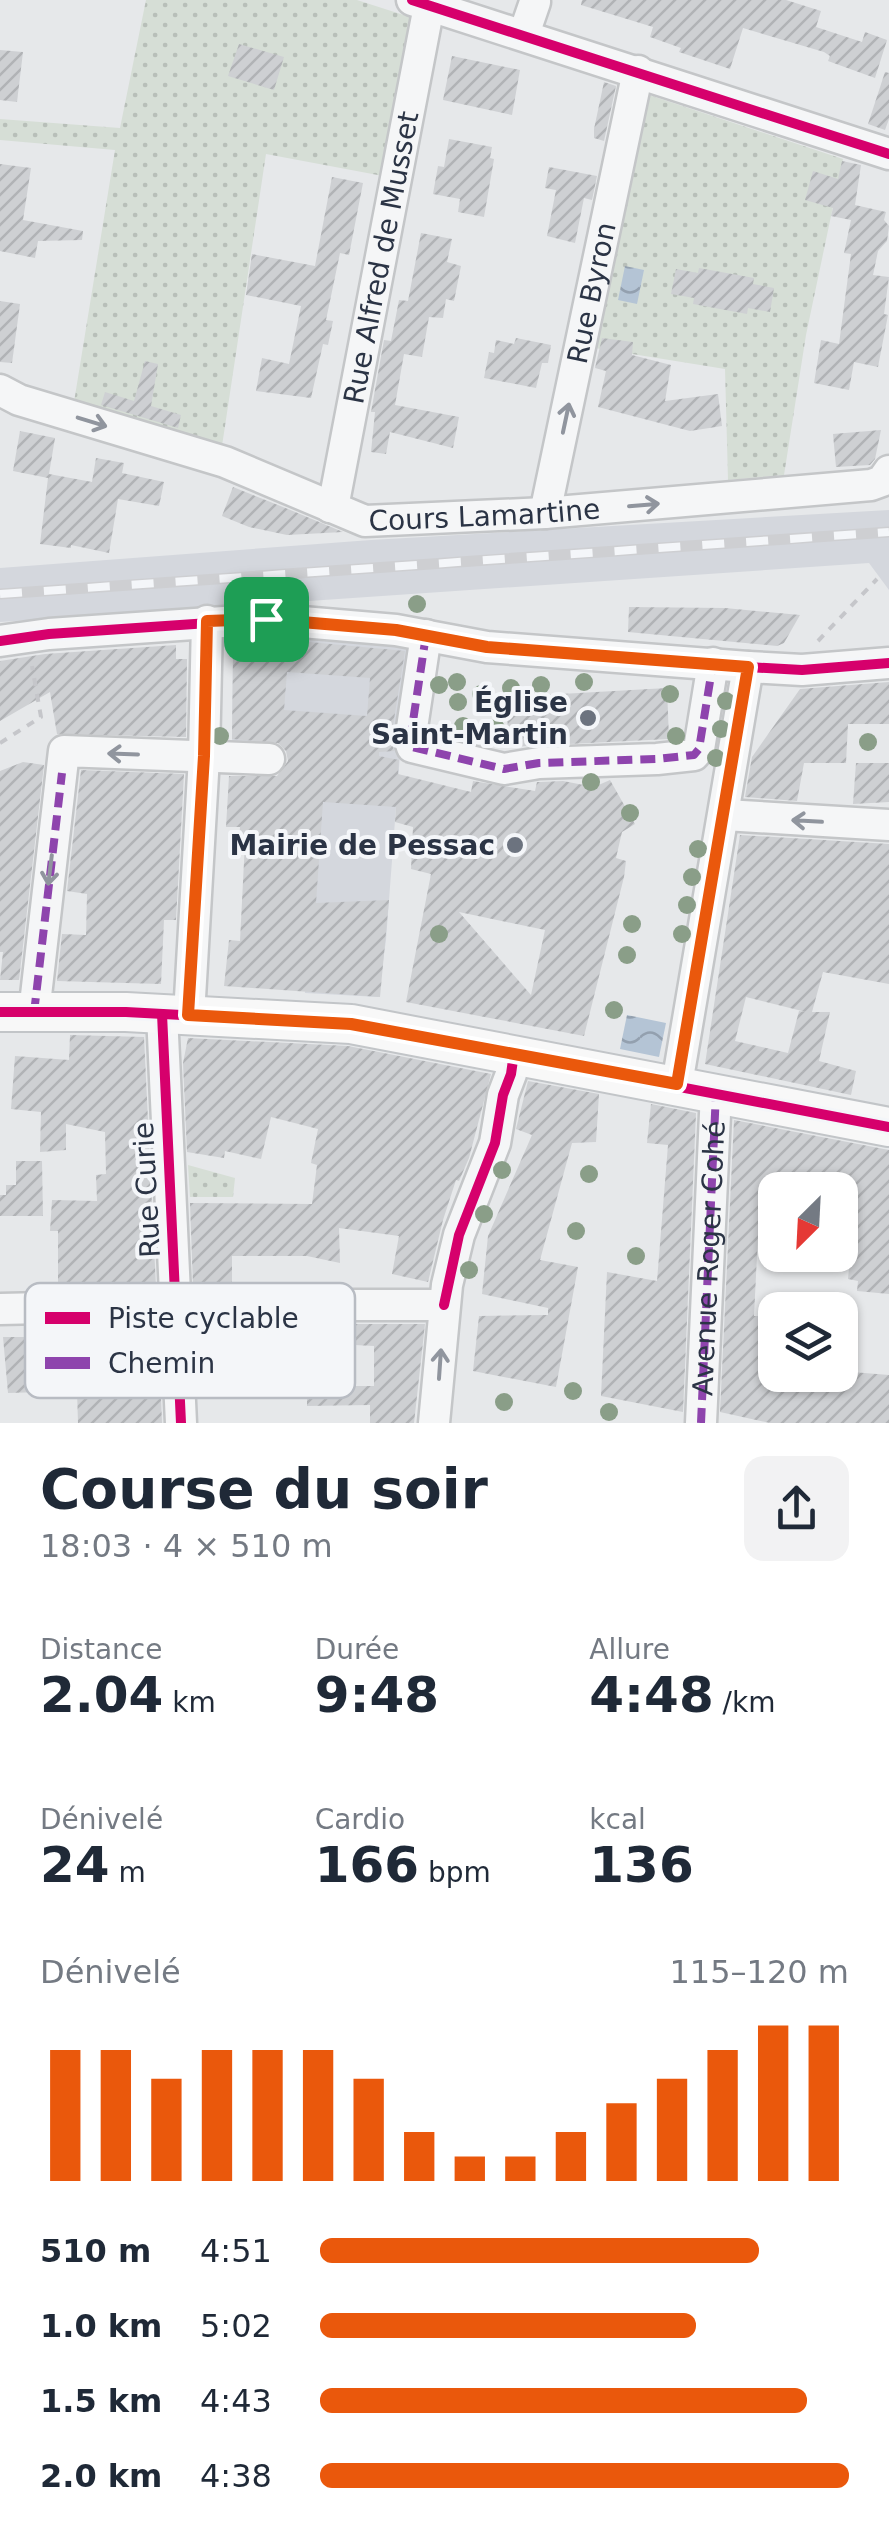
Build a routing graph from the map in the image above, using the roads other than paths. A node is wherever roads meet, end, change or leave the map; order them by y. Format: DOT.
graph roads {
  1 [pos="535,2"];
  2 [pos="420,3"];
  3 [pos="524,34"];
  4 [pos="638,71"];
  5 [pos="889,154"];
  6 [pos="0,390"];
  7 [pos="880,478"];
  8 [pos="330,507"];
  9 [pos="546,513"];
  10 [pos="207,621"];
  11 [pos="426,635"];
  12 [pos="0,641"];
  13 [pos="712,663"];
  14 [pos="889,663"];
  15 [pos="748,667"];
  16 [pos="204,756"];
  17 [pos="269,759"];
  18 [pos="725,815"];
  19 [pos="889,825"];
  20 [pos="17,1013"];
  21 [pos="175,1015"];
  22 [pos="514,1053"];
  23 [pos="677,1084"];
  24 [pos="716,1092"];
  25 [pos="889,1126"];
  26 [pos="176,1283"];
  27 [pos="355,1305"];
  28 [pos="444,1305"];
  29 [pos="25,1308"];
  30 [pos="0,1309"];
  31 [pos="180,1398"];
  32 [pos="181,1423"];
  33 [pos="434,1423"];
  34 [pos="701,1423"];
  1 -- 3 [label="street"];
  2 -- 3 [label="street"];
  2 -- 8 [label="street, Rue Alfred de Musset"];
  3 -- 4 [label="street"];
  4 -- 5 [label="street"];
  9 -- 4 [label="street, Rue Byron, one-way"];
  6 -- 8 [label="street, Cours Lamartine, one-way"];
  9 -- 7 [label="street, Cours Lamartine, one-way"];
  8 -- 9 [label="street, Cours Lamartine"];
  10 -- 11 [label="street"];
  10 -- 12 [label="street"];
  10 -- 16 [label="street, Rue Curie"];
  11 -- 13 [label="street"];
  11 -- 13 [label="street"];
  13 -- 15 [label="street"];
  14 -- 15 [label="street"];
  15 -- 18 [label="street"];
  16 -- 17 [label="street"];
  16 -- 20 [label="street, one-way"];
  16 -- 21 [label="street, Rue Curie"];
  19 -- 18 [label="street, one-way"];
  18 -- 23 [label="street"];
  20 -- 21 [label="main road"];
  21 -- 22 [label="main road"];
  21 -- 26 [label="street, Rue Curie"];
  22 -- 23 [label="main road"];
  22 -- 28 [label="street"];
  23 -- 24 [label="main road"];
  24 -- 25 [label="main road"];
  24 -- 34 [label="street, Avenue Roger Cohé"];
  27 -- 28 [label="street"];
  33 -- 28 [label="street, one-way"];
  29 -- 30 [label="street"];
  31 -- 32 [label="street, Rue Curie"];
}
